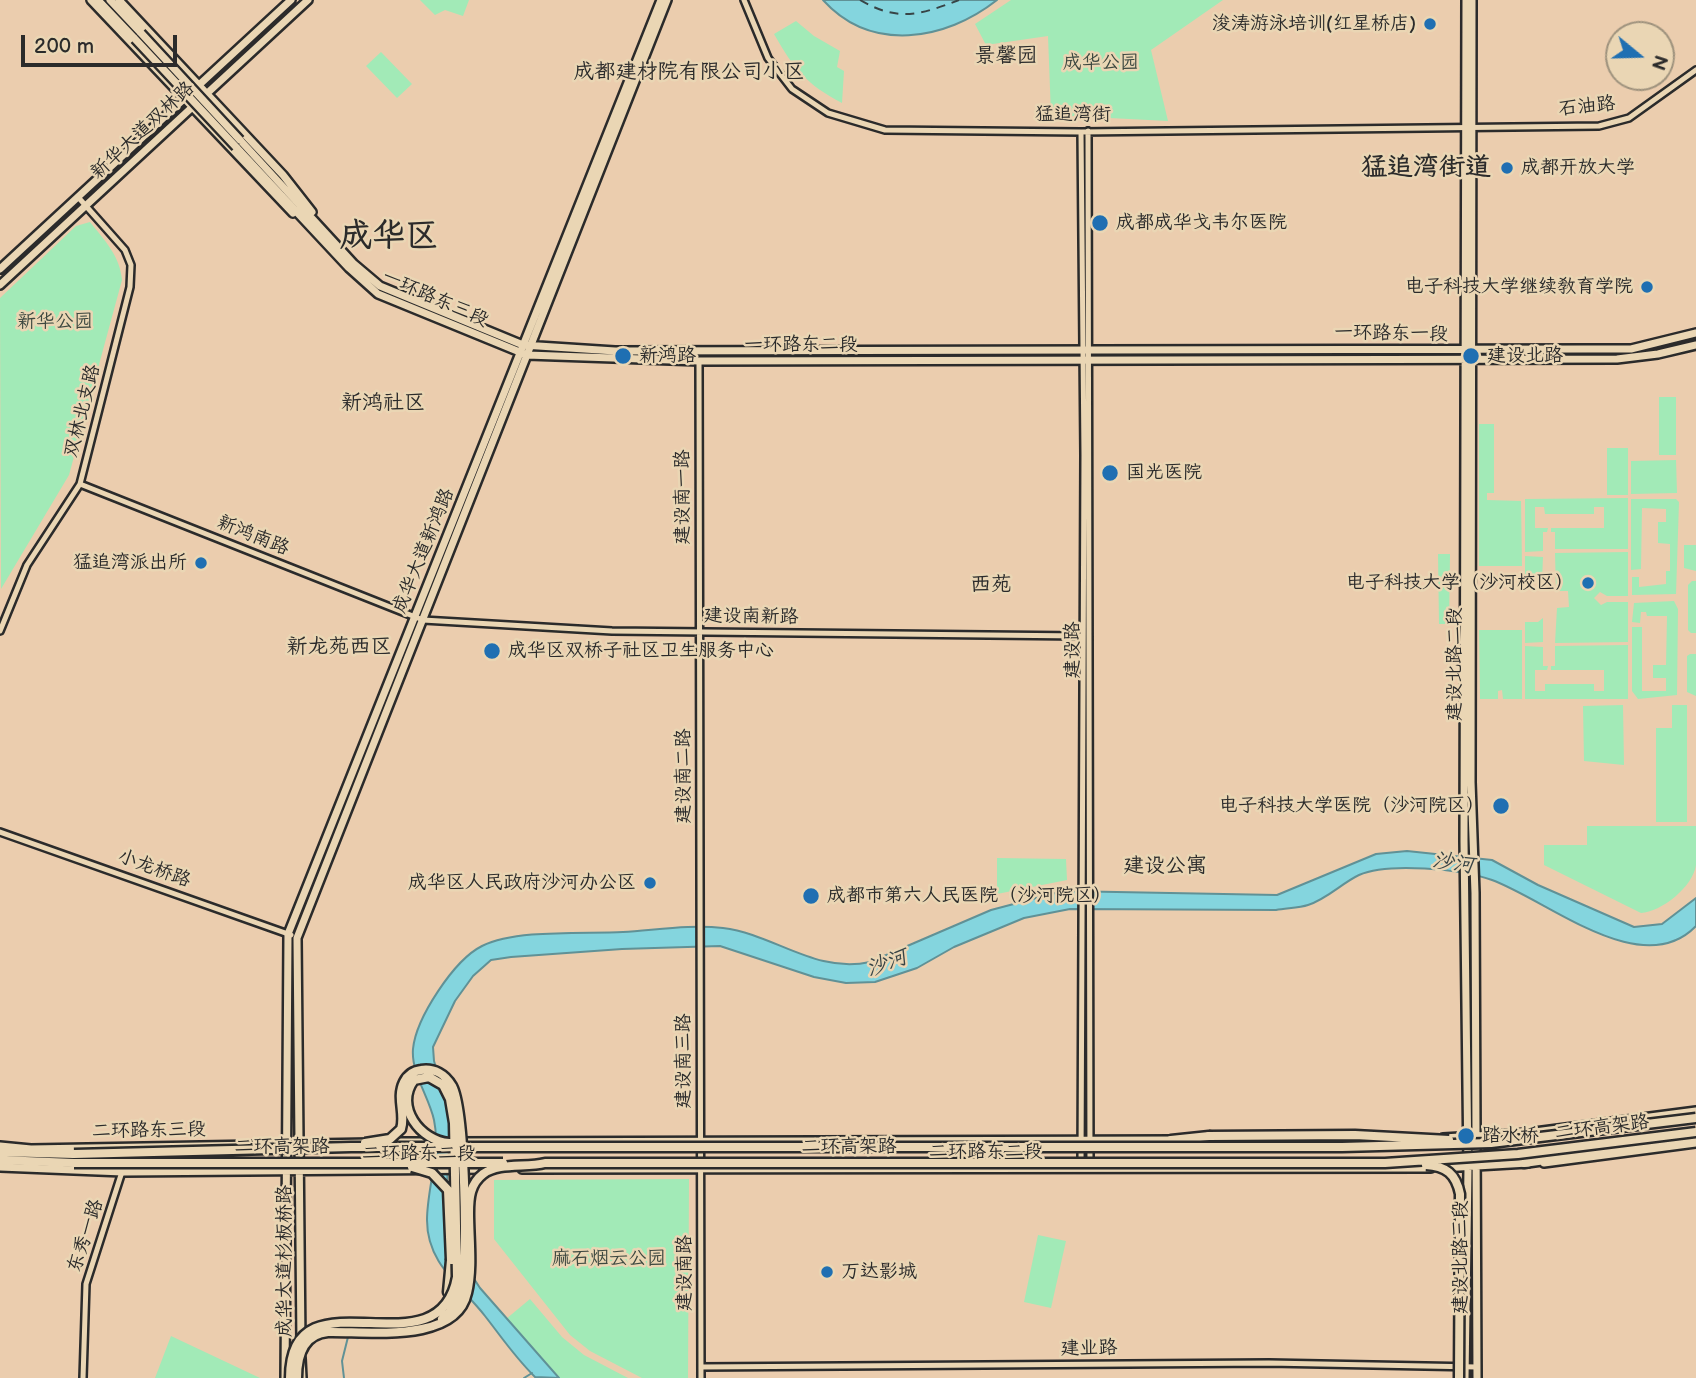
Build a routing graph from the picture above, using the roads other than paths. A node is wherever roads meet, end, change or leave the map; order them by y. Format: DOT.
graph roads {
  1 [pos="91,0"];
  2 [pos="98,0"];
  3 [pos="110,0"];
  4 [pos="119,0"];
  5 [pos="291,0"];
  6 [pos="308,0"];
  7 [pos="661,0"];
  8 [pos="667,0"];
  9 [pos="744,0"];
  10 [pos="1466,0"];
  11 [pos="1472,0"];
  12 [pos="138,36"];
  13 [pos="1696,70"];
  14 [pos="200,85"];
  15 [pos="207,93"];
  16 [pos="184,100"];
  17 [pos="191,108"];
  18 [pos="1469,127"];
  19 [pos="1088,131"];
  20 [pos="1081,132"];
  21 [pos="78,197"];
  22 [pos="85,206"];
  23 [pos="319,230"];
  24 [pos="0,269"];
  25 [pos="0,285"];
  26 [pos="1696,333"];
  27 [pos="1696,345"];
  28 [pos="1086,348"];
  29 [pos="525,350"];
  30 [pos="1470,351"];
  31 [pos="1501,355"];
  32 [pos="1086,359"];
  33 [pos="1468,359"];
  34 [pos="699,361"];
  35 [pos="80,484"];
  36 [pos="419,619"];
  37 [pos="0,631"];
  38 [pos="699,632"];
  39 [pos="1085,636"];
  40 [pos="0,832"];
  41 [pos="1469,851"];
  42 [pos="288,934"];
  43 [pos="298,938"];
  44 [pos="700,954"];
  45 [pos="1696,1111"];
  46 [pos="1696,1118"];
  47 [pos="1696,1132"];
  48 [pos="1477,1137"];
  49 [pos="1467,1138"];
  50 [pos="1081,1140"];
  51 [pos="1090,1140"];
  52 [pos="1171,1140"];
  53 [pos="1696,1141"];
  54 [pos="701,1142"];
  55 [pos="1486,1143"];
  56 [pos="287,1144"];
  57 [pos="299,1144"];
  58 [pos="0,1146"];
  59 [pos="130,1147"];
  60 [pos="351,1147"];
  61 [pos="476,1148"];
  62 [pos="0,1152"];
  63 [pos="0,1160"];
  64 [pos="381,1163"];
  65 [pos="545,1163"];
  66 [pos="1385,1163"];
  67 [pos="1524,1163"];
  68 [pos="0,1167"];
  69 [pos="1477,1167"];
  70 [pos="701,1168"];
  71 [pos="1081,1168"];
  72 [pos="1090,1168"];
  73 [pos="1468,1168"];
  74 [pos="286,1169"];
  75 [pos="300,1170"];
  76 [pos="123,1172"];
  77 [pos="427,1324"];
  78 [pos="1465,1366"];
  79 [pos="701,1367"];
  80 [pos="1477,1367"];
  81 [pos="83,1378"];
  82 [pos="285,1378"];
  83 [pos="290,1378"];
  84 [pos="299,1378"];
  85 [pos="701,1378"];
  86 [pos="1459,1378"];
  87 [pos="1465,1378"];
  88 [pos="1477,1378"];
  1 -- 16 [label="main road"];
  2 -- 12 [label="main road"];
  3 -- 12 [label="main road"];
  4 -- 14 [label="main road"];
  5 -- 14 [label="main road, 新华大道双林路"];
  6 -- 15 [label="main road, 新华大道双林路"];
  7 -- 29 [label="main road, 成华大道新鸿路"];
  8 -- 29 [label="main road, 成华大道新鸿路"];
  9 -- 20 [label="street, 猛追湾街"];
  10 -- 18 [label="main road"];
  11 -- 18 [label="main road"];
  12 -- 23 [label="main road, bridge"];
  13 -- 18 [label="street, 石油路"];
  14 -- 15 [label="main road"];
  14 -- 16 [label="main road, 新华大道双林路"];
  15 -- 17 [label="main road, 新华大道双林路"];
  15 -- 23 [label="main road"];
  16 -- 17 [label="main road"];
  16 -- 21 [label="main road, 新华大道双林路"];
  17 -- 22 [label="main road, 新华大道双林路"];
  17 -- 23 [label="main road"];
  18 -- 19 [label="street, 猛追湾街"];
  18 -- 30 [label="main road, 建设北路二段"];
  19 -- 20 [label="street, 猛追湾街"];
  19 -- 28 [label="street, 建设路"];
  20 -- 28 [label="street, 建设路"];
  21 -- 22 [label="street, 双林北支路"];
  21 -- 24 [label="main road, 新华大道双林路"];
  22 -- 25 [label="main road, 新华大道双林路"];
  22 -- 35 [label="street, 双林北支路"];
  23 -- 29 [label="main road, 一环路东三段"];
  26 -- 31 [label="main road, 一环路东一段"];
  27 -- 31 [label="main road, 一环路东一段"];
  28 -- 29 [label="main road, 一环路东二段"];
  28 -- 30 [label="main road, 一环路东一段"];
  28 -- 32 [label="street, 建设路"];
  29 -- 34 [label="main road, 一环路东二段"];
  29 -- 36 [label="main road, 成华大道新鸿路"];
  30 -- 31 [label="main road, 一环路东一段"];
  30 -- 33 [label="main road, 建设北路二段"];
  31 -- 33 [label="main road, 一环路东一段"];
  32 -- 33 [label="main road, 一环路东一段"];
  32 -- 34 [label="main road, 一环路东二段"];
  32 -- 39 [label="street, 建设路"];
  33 -- 41 [label="main road, 建设北路二段"];
  34 -- 38 [label="street, 建设南一路"];
  35 -- 36 [label="street, 新鸿南路"];
  35 -- 37 [label="street, 双林北支路"];
  36 -- 38 [label="street, 建设南新路"];
  36 -- 42 [label="main road, 成华大道新鸿路"];
  36 -- 43 [label="main road, 成华大道新鸿路"];
  38 -- 39 [label="street, 建设南新路"];
  38 -- 44 [label="street, 建设南二路"];
  39 -- 50 [label="street, 建设路"];
  39 -- 51 [label="street, 建设路"];
  40 -- 42 [label="street, 小龙桥路"];
  41 -- 48 [label="main road"];
  41 -- 49 [label="main road"];
  42 -- 43 [label="street, 小龙桥路"];
  42 -- 56 [label="main road, 成华大道新鸿路"];
  43 -- 57 [label="main road, 成华大道新鸿路"];
  44 -- 54 [label="street, 建设南三路"];
  45 -- 48 [label="main road, 二环路东二段"];
  46 -- 55 [label="highway, 二环高架路, bridge"];
  47 -- 66 [label="highway, 二环高架路, bridge"];
  48 -- 49 [label="main road, 二环路东二段"];
  48 -- 69 [label="main road, 建设北路三段"];
  49 -- 52 [label="main road, 二环路东二段"];
  49 -- 73 [label="main road, 建设北路三段"];
  50 -- 51 [label="main road, 二环路东二段"];
  50 -- 54 [label="main road, 二环路东二段"];
  50 -- 71 [label="street, 建设路"];
  51 -- 52 [label="main road, 二环路东二段"];
  51 -- 72 [label="street, 建设路"];
  52 -- 55 [label="highway, bridge"];
  53 -- 67 [label="highway"];
  53 -- 67 [label="main road, 二环路东二段"];
  54 -- 57 [label="main road, 二环路东二段, bridge"];
  54 -- 70 [label="street, 建设南三路"];
  55 -- 61 [label="highway, 二环高架路, bridge"];
  56 -- 57 [label="main road, 二环路东三段"];
  56 -- 59 [label="main road, 二环路东三段"];
  56 -- 74 [label="main road, 成华大道新鸿路"];
  57 -- 75 [label="main road, 成华大道杉板桥路"];
  58 -- 59 [label="main road, 二环路东三段"];
  59 -- 76 [label="street, 东秀一路"];
  60 -- 61 [label="highway, 二环高架路, bridge"];
  60 -- 62 [label="highway, 二环高架路, bridge"];
  60 -- 77 [label="highway, bridge"];
  61 -- 77 [label="highway, bridge"];
  63 -- 64 [label="highway, 二环高架路, bridge"];
  64 -- 65 [label="highway, 二环高架路, bridge"];
  64 -- 77 [label="highway, bridge"];
  65 -- 66 [label="highway, 二环高架路, bridge"];
  65 -- 77 [label="highway, bridge"];
  66 -- 86 [label="highway, bridge"];
  67 -- 69 [label="main road, 二环路东二段"];
  68 -- 76 [label="main road, 二环路东三段"];
  69 -- 73 [label="main road, 二环路东二段"];
  69 -- 80 [label="main road, 建设北路三段"];
  70 -- 71 [label="main road, 二环路东二段"];
  70 -- 75 [label="main road, 二环路东二段, bridge"];
  70 -- 79 [label="street, 建设南路"];
  71 -- 72 [label="main road, 二环路东二段"];
  72 -- 73 [label="main road, 二环路东二段"];
  73 -- 78 [label="main road, 建设北路三段"];
  74 -- 75 [label="main road, 二环路东二段"];
  74 -- 76 [label="main road, 二环路东三段"];
  74 -- 82 [label="main road, 成华大道杉板桥路"];
  75 -- 84 [label="main road, 成华大道杉板桥路"];
  76 -- 81 [label="street, 东秀一路"];
  77 -- 83 [label="highway, bridge"];
  77 -- 84 [label="highway, bridge"];
  78 -- 79 [label="street, 建业路"];
  78 -- 80 [label="street, 建业路"];
  78 -- 87 [label="main road, 建设北路三段"];
  79 -- 85 [label="street, 建设南路"];
  80 -- 88 [label="main road, 建设北路三段"];
}
